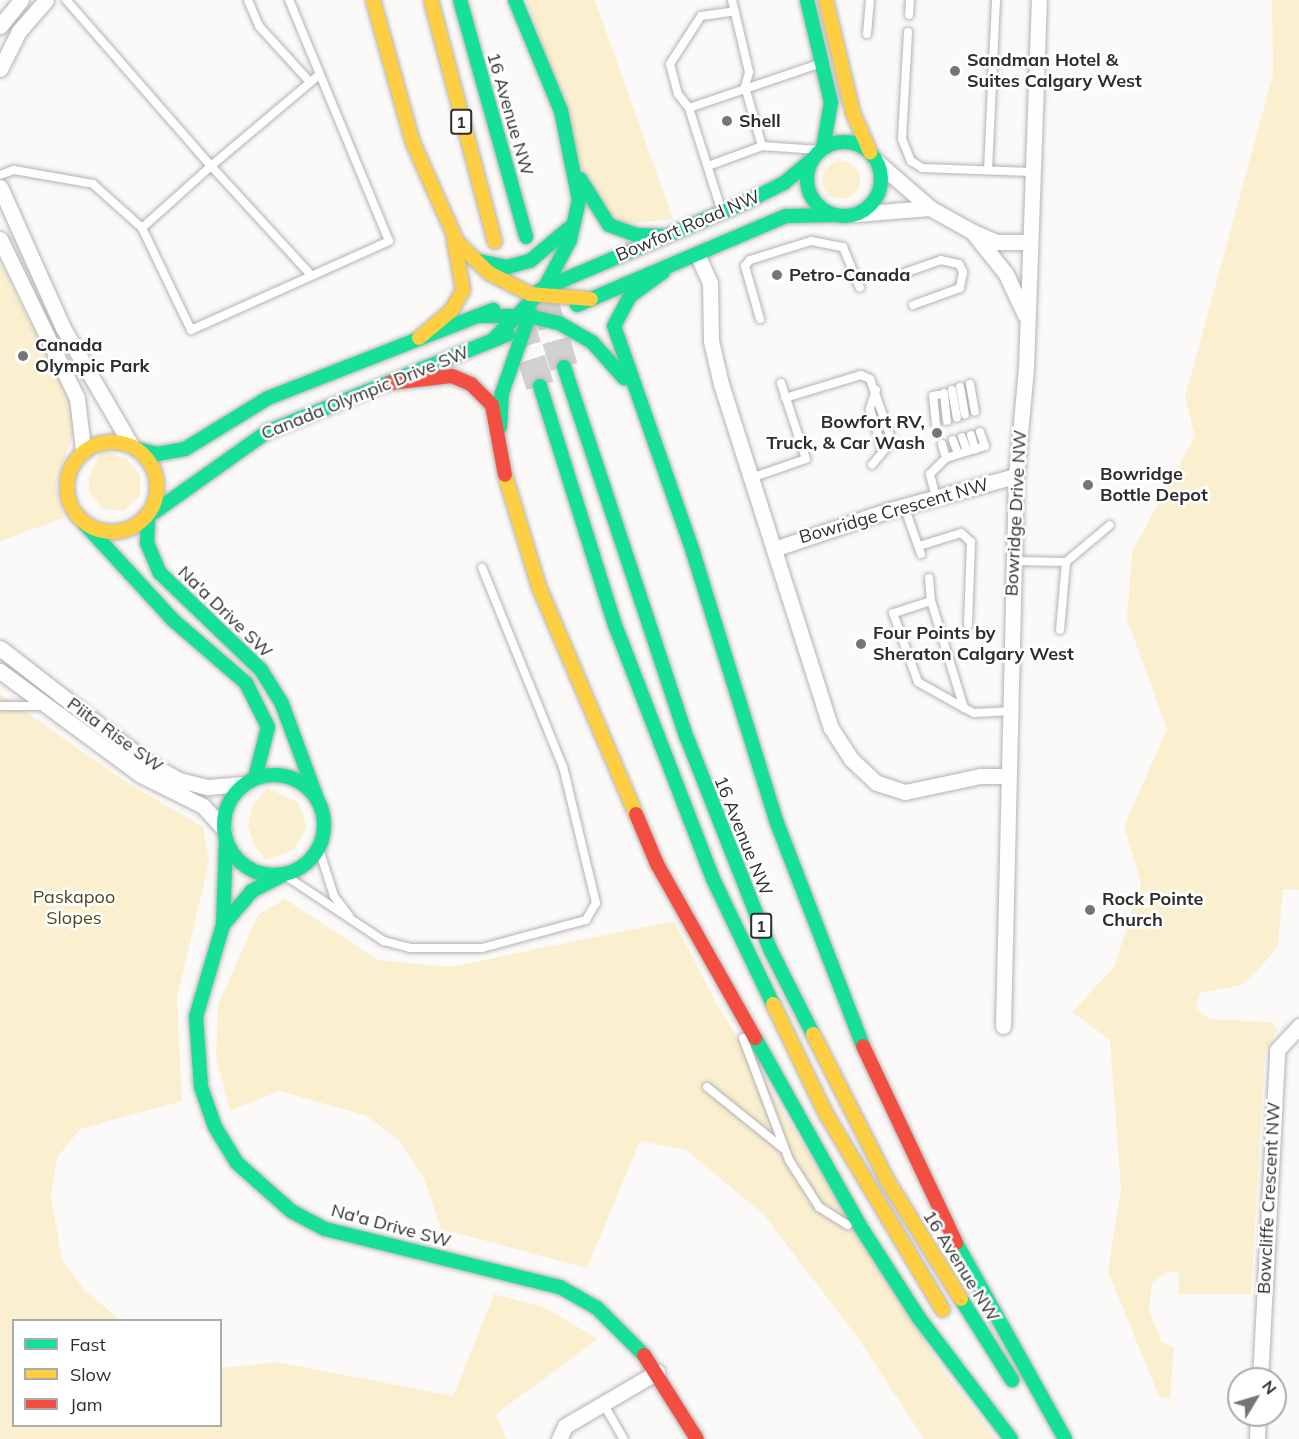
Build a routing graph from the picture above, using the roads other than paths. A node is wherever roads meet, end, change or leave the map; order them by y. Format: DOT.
graph roads {
  1 [pos="21,0"];
  2 [pos="46,0"];
  3 [pos="66,0"];
  4 [pos="248,0"];
  5 [pos="289,0"];
  6 [pos="373,0"];
  7 [pos="431,0"];
  8 [pos="460,0"];
  9 [pos="515,0"];
  10 [pos="732,0"];
  11 [pos="807,0"];
  12 [pos="826,0"];
  13 [pos="870,0"];
  14 [pos="910,0"];
  15 [pos="996,0"];
  16 [pos="1039,0"];
  17 [pos="730,12"];
  18 [pos="909,15"];
  19 [pos="0,26"];
  20 [pos="908,32"];
  21 [pos="867,34"];
  22 [pos="820,63"];
  23 [pos="0,69"];
  24 [pos="319,75"];
  25 [pos="310,82"];
  26 [pos="745,87"];
  27 [pos="689,108"];
  28 [pos="762,146"];
  29 [pos="819,152"];
  30 [pos="873,157"];
  31 [pos="211,166"];
  32 [pos="708,166"];
  33 [pos="988,170"];
  34 [pos="1032,172"];
  35 [pos="578,174"];
  36 [pos="0,175"];
  37 [pos="0,187"];
  38 [pos="930,208"];
  39 [pos="577,213"];
  40 [pos="722,214"];
  41 [pos="856,214"];
  42 [pos="834,215"];
  43 [pos="142,228"];
  44 [pos="973,232"];
  45 [pos="451,233"];
  46 [pos="666,236"];
  47 [pos="526,237"];
  48 [pos="0,239"];
  49 [pos="495,242"];
  50 [pos="1030,242"];
  51 [pos="469,256"];
  52 [pos="698,256"];
  53 [pos="663,272"];
  54 [pos="904,273"];
  55 [pos="311,275"];
  56 [pos="860,288"];
  57 [pos="542,291"];
  58 [pos="591,299"];
  59 [pos="913,305"];
  60 [pos="477,316"];
  61 [pos="546,318"];
  62 [pos="760,319"];
  63 [pos="524,320"];
  64 [pos="1027,320"];
  65 [pos="419,338"];
  66 [pos="564,367"];
  67 [pos="390,383"];
  68 [pos="781,383"];
  69 [pos="970,384"];
  70 [pos="540,386"];
  71 [pos="960,387"];
  72 [pos="944,392"];
  73 [pos="785,398"];
  74 [pos="975,412"];
  75 [pos="643,414"];
  76 [pos="947,421"];
  77 [pos="936,424"];
  78 [pos="980,432"];
  79 [pos="499,435"];
  80 [pos="967,436"];
  81 [pos="953,440"];
  82 [pos="942,444"];
  83 [pos="134,447"];
  84 [pos="83,449"];
  85 [pos="971,450"];
  86 [pos="957,454"];
  87 [pos="946,458"];
  88 [pos="872,465"];
  89 [pos="1016,476"];
  90 [pos="751,478"];
  91 [pos="936,496"];
  92 [pos="904,506"];
  93 [pos="150,515"];
  94 [pos="84,522"];
  95 [pos="1110,525"];
  96 [pos="774,549"];
  97 [pos="1013,561"];
  98 [pos="1066,562"];
  99 [pos="482,568"];
  100 [pos="929,578"];
  101 [pos="930,601"];
  102 [pos="968,626"];
  103 [pos="1060,630"];
  104 [pos="0,648"];
  105 [pos="0,671"];
  106 [pos="0,706"];
  107 [pos="48,707"];
  108 [pos="964,708"];
  109 [pos="1008,711"];
  110 [pos="1007,776"];
  111 [pos="249,781"];
  112 [pos="316,796"];
  113 [pos="225,834"];
  114 [pos="319,849"];
  115 [pos="283,876"];
  116 [pos="349,918"];
  117 [pos="223,925"];
  118 [pos="744,1025"];
  119 [pos="1003,1026"];
  120 [pos="1299,1026"];
  121 [pos="706,1087"];
  122 [pos="783,1148"];
  123 [pos="872,1244"];
  124 [pos="950,1320"];
  125 [pos="1261,1367"];
  126 [pos="657,1372"];
  127 [pos="604,1405"];
  128 [pos="559,1439"];
  129 [pos="624,1439"];
  130 [pos="697,1439"];
  131 [pos="1011,1439"];
  132 [pos="1057,1439"];
  133 [pos="1065,1439"];
  1 -- 19 [label="street"];
  2 -- 23 [label="street"];
  3 -- 31 [label="lane"];
  4 -- 25 [label="lane"];
  5 -- 24 [label="lane"];
  6 -- 45 [label="main road"];
  7 -- 49 [label="main road, 1"];
  8 -- 47 [label="main road, 16 Avenue NW / 1"];
  9 -- 35 [label="main road"];
  10 -- 17 [label="lane"];
  11 -- 22 [label="main road"];
  12 -- 30 [label="main road"];
  13 -- 21 [label="lane"];
  14 -- 18 [label="lane"];
  15 -- 33 [label="lane"];
  16 -- 34 [label="street, Bowridge Drive NW"];
  17 -- 26 [label="lane"];
  17 -- 27 [label="lane"];
  20 -- 33 [label="lane"];
  22 -- 26 [label="lane"];
  22 -- 29 [label="main road"];
  24 -- 25 [label="lane"];
  24 -- 55 [label="lane"];
  25 -- 31 [label="lane"];
  26 -- 27 [label="lane"];
  26 -- 28 [label="lane"];
  27 -- 32 [label="lane"];
  28 -- 29 [label="lane"];
  28 -- 32 [label="lane"];
  29 -- 30 [label="main road"];
  29 -- 40 [label="main road, Bowfort Road NW"];
  29 -- 42 [label="main road"];
  30 -- 38 [label="street"];
  30 -- 41 [label="main road"];
  31 -- 43 [label="lane"];
  31 -- 55 [label="lane"];
  32 -- 40 [label="lane"];
  33 -- 34 [label="lane"];
  34 -- 50 [label="street, Bowridge Drive NW"];
  35 -- 39 [label="main road"];
  35 -- 46 [label="main road"];
  36 -- 43 [label="lane"];
  37 -- 83 [label="street"];
  38 -- 41 [label="street"];
  38 -- 44 [label="street"];
  39 -- 51 [label="main road"];
  39 -- 57 [label="main road"];
  40 -- 46 [label="main road, Bowfort Road NW"];
  41 -- 42 [label="main road"];
  42 -- 52 [label="main road, Bowfort Road NW"];
  43 -- 55 [label="lane"];
  44 -- 50 [label="street"];
  44 -- 64 [label="street"];
  45 -- 51 [label="main road"];
  45 -- 65 [label="main road"];
  46 -- 57 [label="main road, Bowfort Road NW"];
  48 -- 84 [label="street"];
  50 -- 64 [label="street, Bowridge Drive NW"];
  51 -- 57 [label="main road"];
  52 -- 53 [label="main road, Bowfort Road NW"];
  52 -- 90 [label="street"];
  53 -- 58 [label="main road, Bowfort Road NW"];
  53 -- 75 [label="main road"];
  54 -- 59 [label="lane"];
  56 -- 62 [label="lane"];
  57 -- 58 [label="main road"];
  57 -- 60 [label="main road, Canada Olympic Drive SW"];
  57 -- 63 [label="main road"];
  58 -- 61 [label="main road"];
  60 -- 63 [label="main road"];
  60 -- 65 [label="main road, Canada Olympic Drive SW"];
  61 -- 63 [label="main road"];
  61 -- 75 [label="main road"];
  63 -- 67 [label="main road, Canada Olympic Drive SW"];
  63 -- 79 [label="main road"];
  64 -- 89 [label="street, Bowridge Drive NW"];
  65 -- 83 [label="main road, Canada Olympic Drive SW"];
  66 -- 132 [label="main road, 16 Avenue NW / 1"];
  67 -- 79 [label="main road"];
  67 -- 93 [label="main road, Canada Olympic Drive SW"];
  68 -- 73 [label="lane"];
  69 -- 74 [label="lane"];
  70 -- 124 [label="main road, 1"];
  71 -- 72 [label="lane"];
  72 -- 76 [label="lane"];
  72 -- 77 [label="lane"];
  73 -- 88 [label="lane"];
  73 -- 90 [label="lane"];
  75 -- 133 [label="main road"];
  78 -- 85 [label="lane"];
  79 -- 118 [label="main road"];
  80 -- 85 [label="lane"];
  81 -- 86 [label="lane"];
  82 -- 87 [label="lane"];
  83 -- 84 [label="main road"];
  83 -- 93 [label="main road"];
  84 -- 94 [label="main road"];
  85 -- 86 [label="lane"];
  86 -- 87 [label="lane"];
  87 -- 91 [label="lane"];
  89 -- 91 [label="street, Bowridge Crescent NW"];
  89 -- 97 [label="street, Bowridge Drive NW"];
  90 -- 96 [label="street"];
  91 -- 92 [label="street, Bowridge Crescent NW"];
  92 -- 96 [label="street, Bowridge Crescent NW"];
  92 -- 102 [label="lane"];
  93 -- 94 [label="main road"];
  93 -- 112 [label="main road, Na'a Drive SW"];
  94 -- 111 [label="main road, Na'a Drive SW"];
  95 -- 98 [label="lane"];
  96 -- 110 [label="street"];
  97 -- 98 [label="lane"];
  97 -- 109 [label="street, Bowridge Drive NW"];
  98 -- 103 [label="lane"];
  99 -- 116 [label="lane"];
  100 -- 101 [label="lane"];
  101 -- 108 [label="lane"];
  101 -- 108 [label="lane"];
  104 -- 111 [label="street, Piita Rise SW"];
  105 -- 107 [label="street, Piita Rise SW"];
  106 -- 107 [label="lane"];
  107 -- 113 [label="street, Piita Rise SW"];
  108 -- 109 [label="lane"];
  109 -- 110 [label="street, Bowridge Drive NW"];
  110 -- 119 [label="street, Bowridge Drive NW"];
  111 -- 112 [label="main road"];
  111 -- 113 [label="main road"];
  112 -- 114 [label="main road"];
  113 -- 115 [label="main road"];
  113 -- 117 [label="main road, Na'a Drive SW"];
  114 -- 115 [label="main road"];
  114 -- 116 [label="lane"];
  115 -- 116 [label="lane"];
  115 -- 117 [label="main road, Na'a Drive SW"];
  117 -- 126 [label="main road, Na'a Drive SW"];
  118 -- 122 [label="lane"];
  118 -- 123 [label="main road"];
  120 -- 125 [label="street, Bowcliffe Crescent NW"];
  121 -- 122 [label="lane"];
  122 -- 123 [label="lane"];
  123 -- 131 [label="main road"];
  126 -- 127 [label="street"];
  126 -- 130 [label="main road, Na'a Drive SW"];
  127 -- 128 [label="street"];
  127 -- 129 [label="lane"];
}
